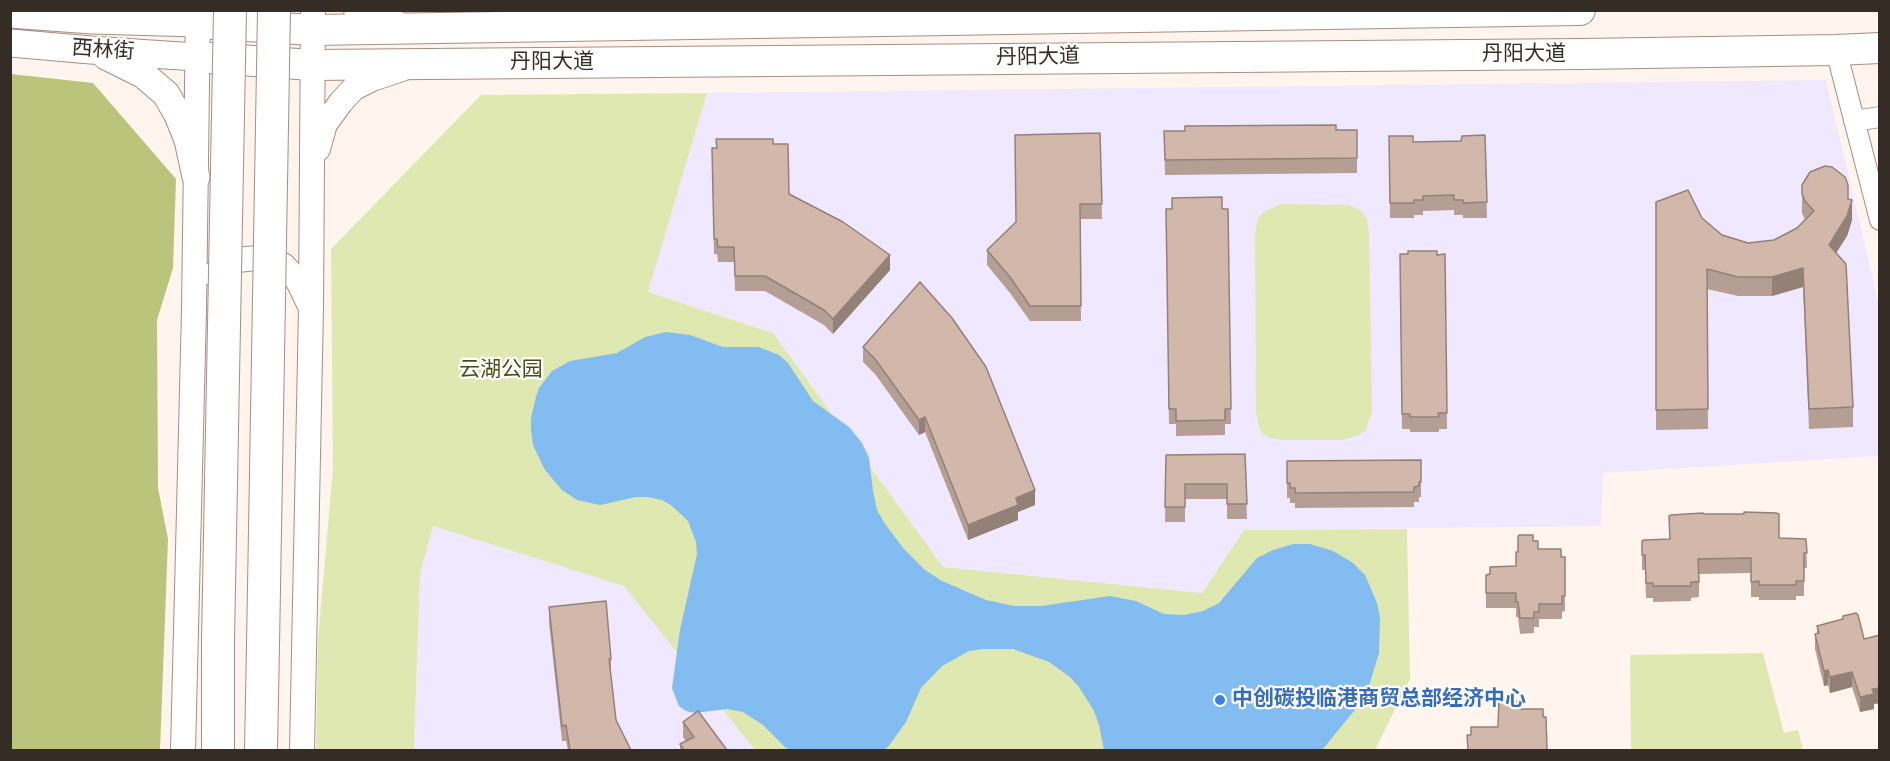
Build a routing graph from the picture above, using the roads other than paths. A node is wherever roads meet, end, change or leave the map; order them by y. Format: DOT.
graph roads {
  1 [pos="127,10"];
  2 [pos="230,10"];
  3 [pos="274,10"];
  4 [pos="356,10"];
  5 [pos="1580,10"];
  6 [pos="1481,11"];
  7 [pos="10,14"];
  8 [pos="197,16"];
  9 [pos="840,16"];
  10 [pos="1250,16"];
  11 [pos="92,20"];
  12 [pos="313,20"];
  13 [pos="911,20"];
  14 [pos="420,28"];
  15 [pos="10,43"];
  16 [pos="1880,48"];
  17 [pos="1836,50"];
  18 [pos="91,51"];
  19 [pos="196,57"];
  20 [pos="1251,57"];
  21 [pos="911,60"];
  22 [pos="424,64"];
  23 [pos="312,65"];
  24 [pos="1880,117"];
  25 [pos="1854,121"];
  26 [pos="311,174"];
  27 [pos="195,177"];
  28 [pos="1880,220"];
  29 [pos="311,308"];
  30 [pos="194,310"];
  31 [pos="183,750"];
  32 [pos="218,750"];
  33 [pos="261,750"];
  34 [pos="302,750"];
  1 -- 11 [label="main road"];
  2 -- 32 [label="highway, bridge"];
  3 -- 33 [label="highway, bridge"];
  4 -- 14 [label="street"];
  5 -- 6 [label="main road, 丹阳大道"];
  6 -- 10 [label="main road, 丹阳大道"];
  7 -- 11 [label="main road, 西林街"];
  8 -- 11 [label="main road, 西林街"];
  8 -- 12 [label="main road, 丹阳大道"];
  8 -- 19 [label="street"];
  9 -- 13 [label="main road, 丹阳大道"];
  9 -- 14 [label="main road, 丹阳大道"];
  10 -- 13 [label="main road, 丹阳大道"];
  10 -- 20 [label="main road"];
  12 -- 14 [label="main road, 丹阳大道"];
  12 -- 23 [label="street"];
  13 -- 21 [label="main road"];
  15 -- 18 [label="main road, 西林街"];
  16 -- 17 [label="main road, 丹阳大道"];
  17 -- 20 [label="main road, 丹阳大道"];
  17 -- 25 [label="street"];
  18 -- 19 [label="main road, 西林街"];
  18 -- 27 [label="main road"];
  19 -- 23 [label="main road, 丹阳大道"];
  19 -- 27 [label="street"];
  20 -- 21 [label="main road, 丹阳大道"];
  21 -- 22 [label="main road, 丹阳大道"];
  22 -- 23 [label="main road, 丹阳大道"];
  22 -- 26 [label="street"];
  23 -- 26 [label="street"];
  24 -- 25 [label="street"];
  25 -- 28 [label="street"];
  26 -- 29 [label="street"];
  27 -- 30 [label="street"];
  29 -- 30 [label="street"];
  29 -- 34 [label="street"];
  30 -- 31 [label="street"];
}
